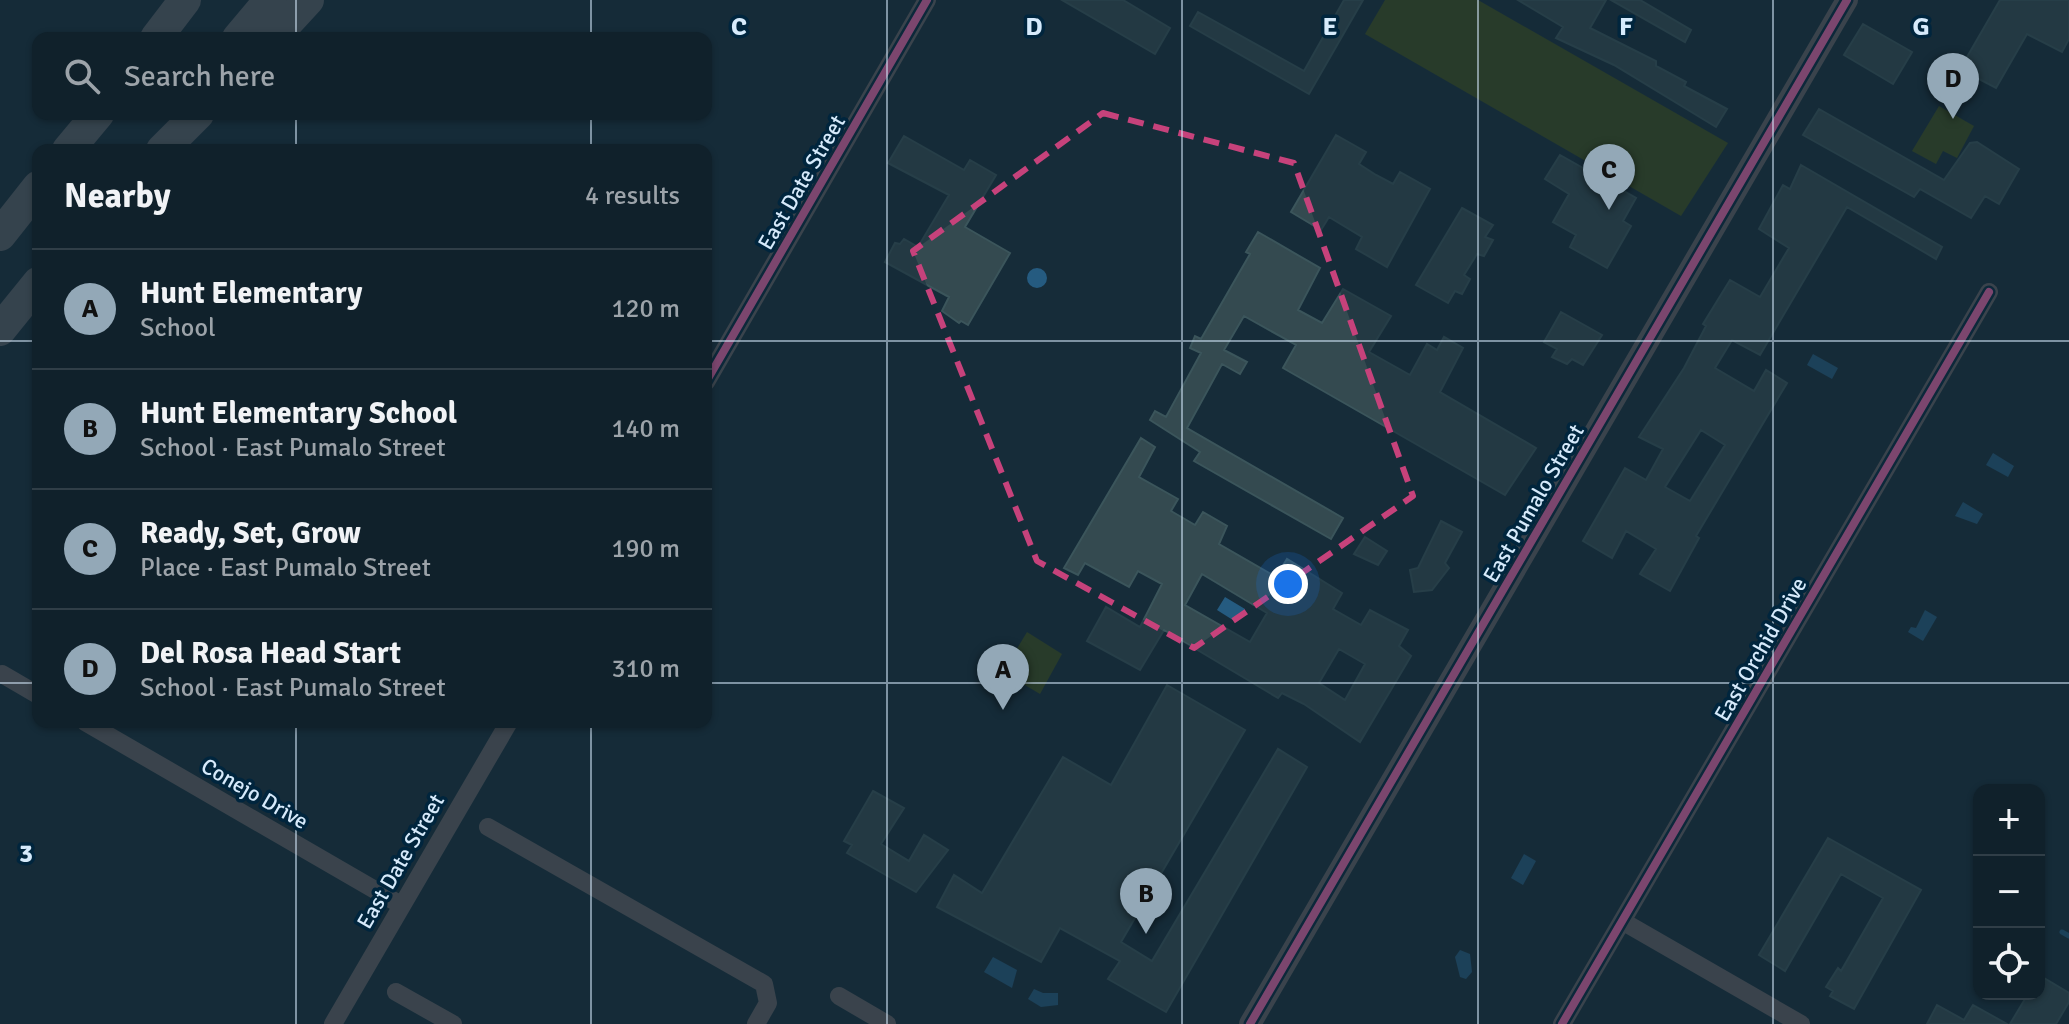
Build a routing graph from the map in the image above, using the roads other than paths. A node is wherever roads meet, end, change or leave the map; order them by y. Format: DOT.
graph roads {
  1 [pos="174,0"];
  2 [pos="185,0"];
  3 [pos="270,0"];
  4 [pos="308,0"];
  5 [pos="927,0"];
  6 [pos="1847,0"];
  7 [pos="153,32"];
  8 [pos="161,32"];
  9 [pos="243,32"];
  10 [pos="279,32"];
  11 [pos="93,120"];
  12 [pos="171,120"];
  13 [pos="192,120"];
  14 [pos="73,144"];
  15 [pos="151,144"];
  16 [pos="168,144"];
  17 [pos="32,195"];
  18 [pos="0,235"];
  19 [pos="32,290"];
  20 [pos="1989,292"];
  21 [pos="0,330"];
  22 [pos="712,372"];
  23 [pos="2,674"];
  24 [pos="32,692"];
  25 [pos="95,728"];
  26 [pos="505,728"];
  27 [pos="488,827"];
  28 [pos="401,905"];
  29 [pos="1622,921"];
  30 [pos="396,992"];
  31 [pos="839,996"];
  32 [pos="333,1024"];
  33 [pos="453,1024"];
  34 [pos="756,1024"];
  35 [pos="887,1024"];
  36 [pos="1250,1024"];
  37 [pos="1562,1024"];
  38 [pos="1801,1024"];
  1 -- 7 [label="highway"];
  2 -- 8 [label="highway"];
  3 -- 9 [label="highway"];
  4 -- 10 [label="highway"];
  5 -- 22 [label="street, East Date Street"];
  6 -- 36 [label="street, East Pumalo Street"];
  11 -- 14 [label="highway"];
  12 -- 15 [label="highway"];
  13 -- 16 [label="highway"];
  17 -- 18 [label="highway"];
  19 -- 21 [label="highway"];
  20 -- 29 [label="street, East Orchid Drive"];
  23 -- 24 [label="street"];
  25 -- 28 [label="street, Conejo Drive"];
  26 -- 28 [label="street, East Date Street"];
  27 -- 34 [label="street"];
  28 -- 32 [label="street, East Date Street"];
  29 -- 37 [label="street, East Orchid Drive"];
  29 -- 38 [label="street"];
  30 -- 33 [label="street"];
  31 -- 35 [label="street"];
}
